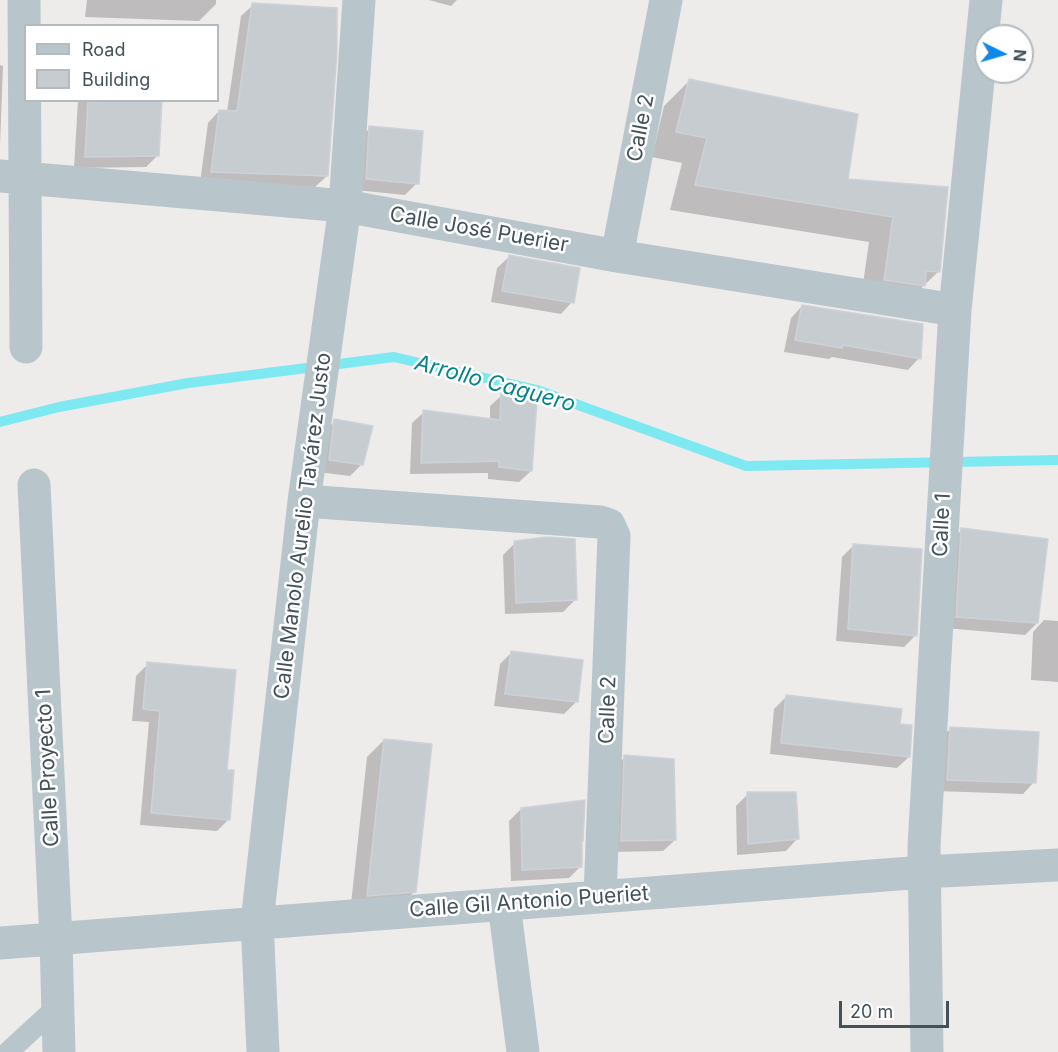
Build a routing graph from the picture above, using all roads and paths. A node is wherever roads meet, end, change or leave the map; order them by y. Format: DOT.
graph roads {
  1 [pos="24,0"];
  2 [pos="359,0"];
  3 [pos="666,0"];
  4 [pos="986,0"];
  5 [pos="13,177"];
  6 [pos="345,206"];
  7 [pos="617,256"];
  8 [pos="955,310"];
  9 [pos="26,347"];
  10 [pos="34,485"];
  11 [pos="304,501"];
  12 [pos="1058,865"];
  13 [pos="924,872"];
  14 [pos="600,896"];
  15 [pos="504,903"];
  16 [pos="257,922"];
  17 [pos="56,939"];
  18 [pos="0,943"];
  19 [pos="58,1006"];
  20 [pos="9,1052"];
  21 [pos="59,1052"];
  22 [pos="263,1052"];
  23 [pos="523,1052"];
  24 [pos="927,1052"];
  1 -- 5 [label="street"];
  2 -- 6 [label="street, Calle Manolo Aurelio Tavárez Justo"];
  3 -- 7 [label="street, Calle 2"];
  4 -- 8 [label="street, Calle 1"];
  5 -- 6 [label="street, Calle José Puerier"];
  5 -- 9 [label="street"];
  6 -- 7 [label="street, Calle José Puerier"];
  6 -- 11 [label="street, Calle Manolo Aurelio Tavárez Justo"];
  7 -- 8 [label="street, Calle José Puerier"];
  8 -- 13 [label="street, Calle 1"];
  10 -- 17 [label="street, Calle Proyecto 1"];
  11 -- 14 [label="street, Calle 2"];
  11 -- 16 [label="street, Calle Manolo Aurelio Tavárez Justo"];
  12 -- 13 [label="street, Calle Gil Antonio Pueriet"];
  13 -- 14 [label="street, Calle Gil Antonio Pueriet"];
  13 -- 24 [label="street, Calle 1"];
  14 -- 15 [label="street, Calle Gil Antonio Pueriet"];
  15 -- 16 [label="street, Calle Gil Antonio Pueriet"];
  15 -- 23 [label="street"];
  16 -- 17 [label="street, Calle Gil Antonio Pueriet"];
  16 -- 22 [label="street, Calle Manolo Aurelio Tavárez Justo"];
  17 -- 18 [label="street, Calle Gil Antonio Pueriet"];
  17 -- 19 [label="street, Calle Proyecto 1"];
  19 -- 20 [label="lane"];
  19 -- 21 [label="street, Calle Proyecto 1"];
}
